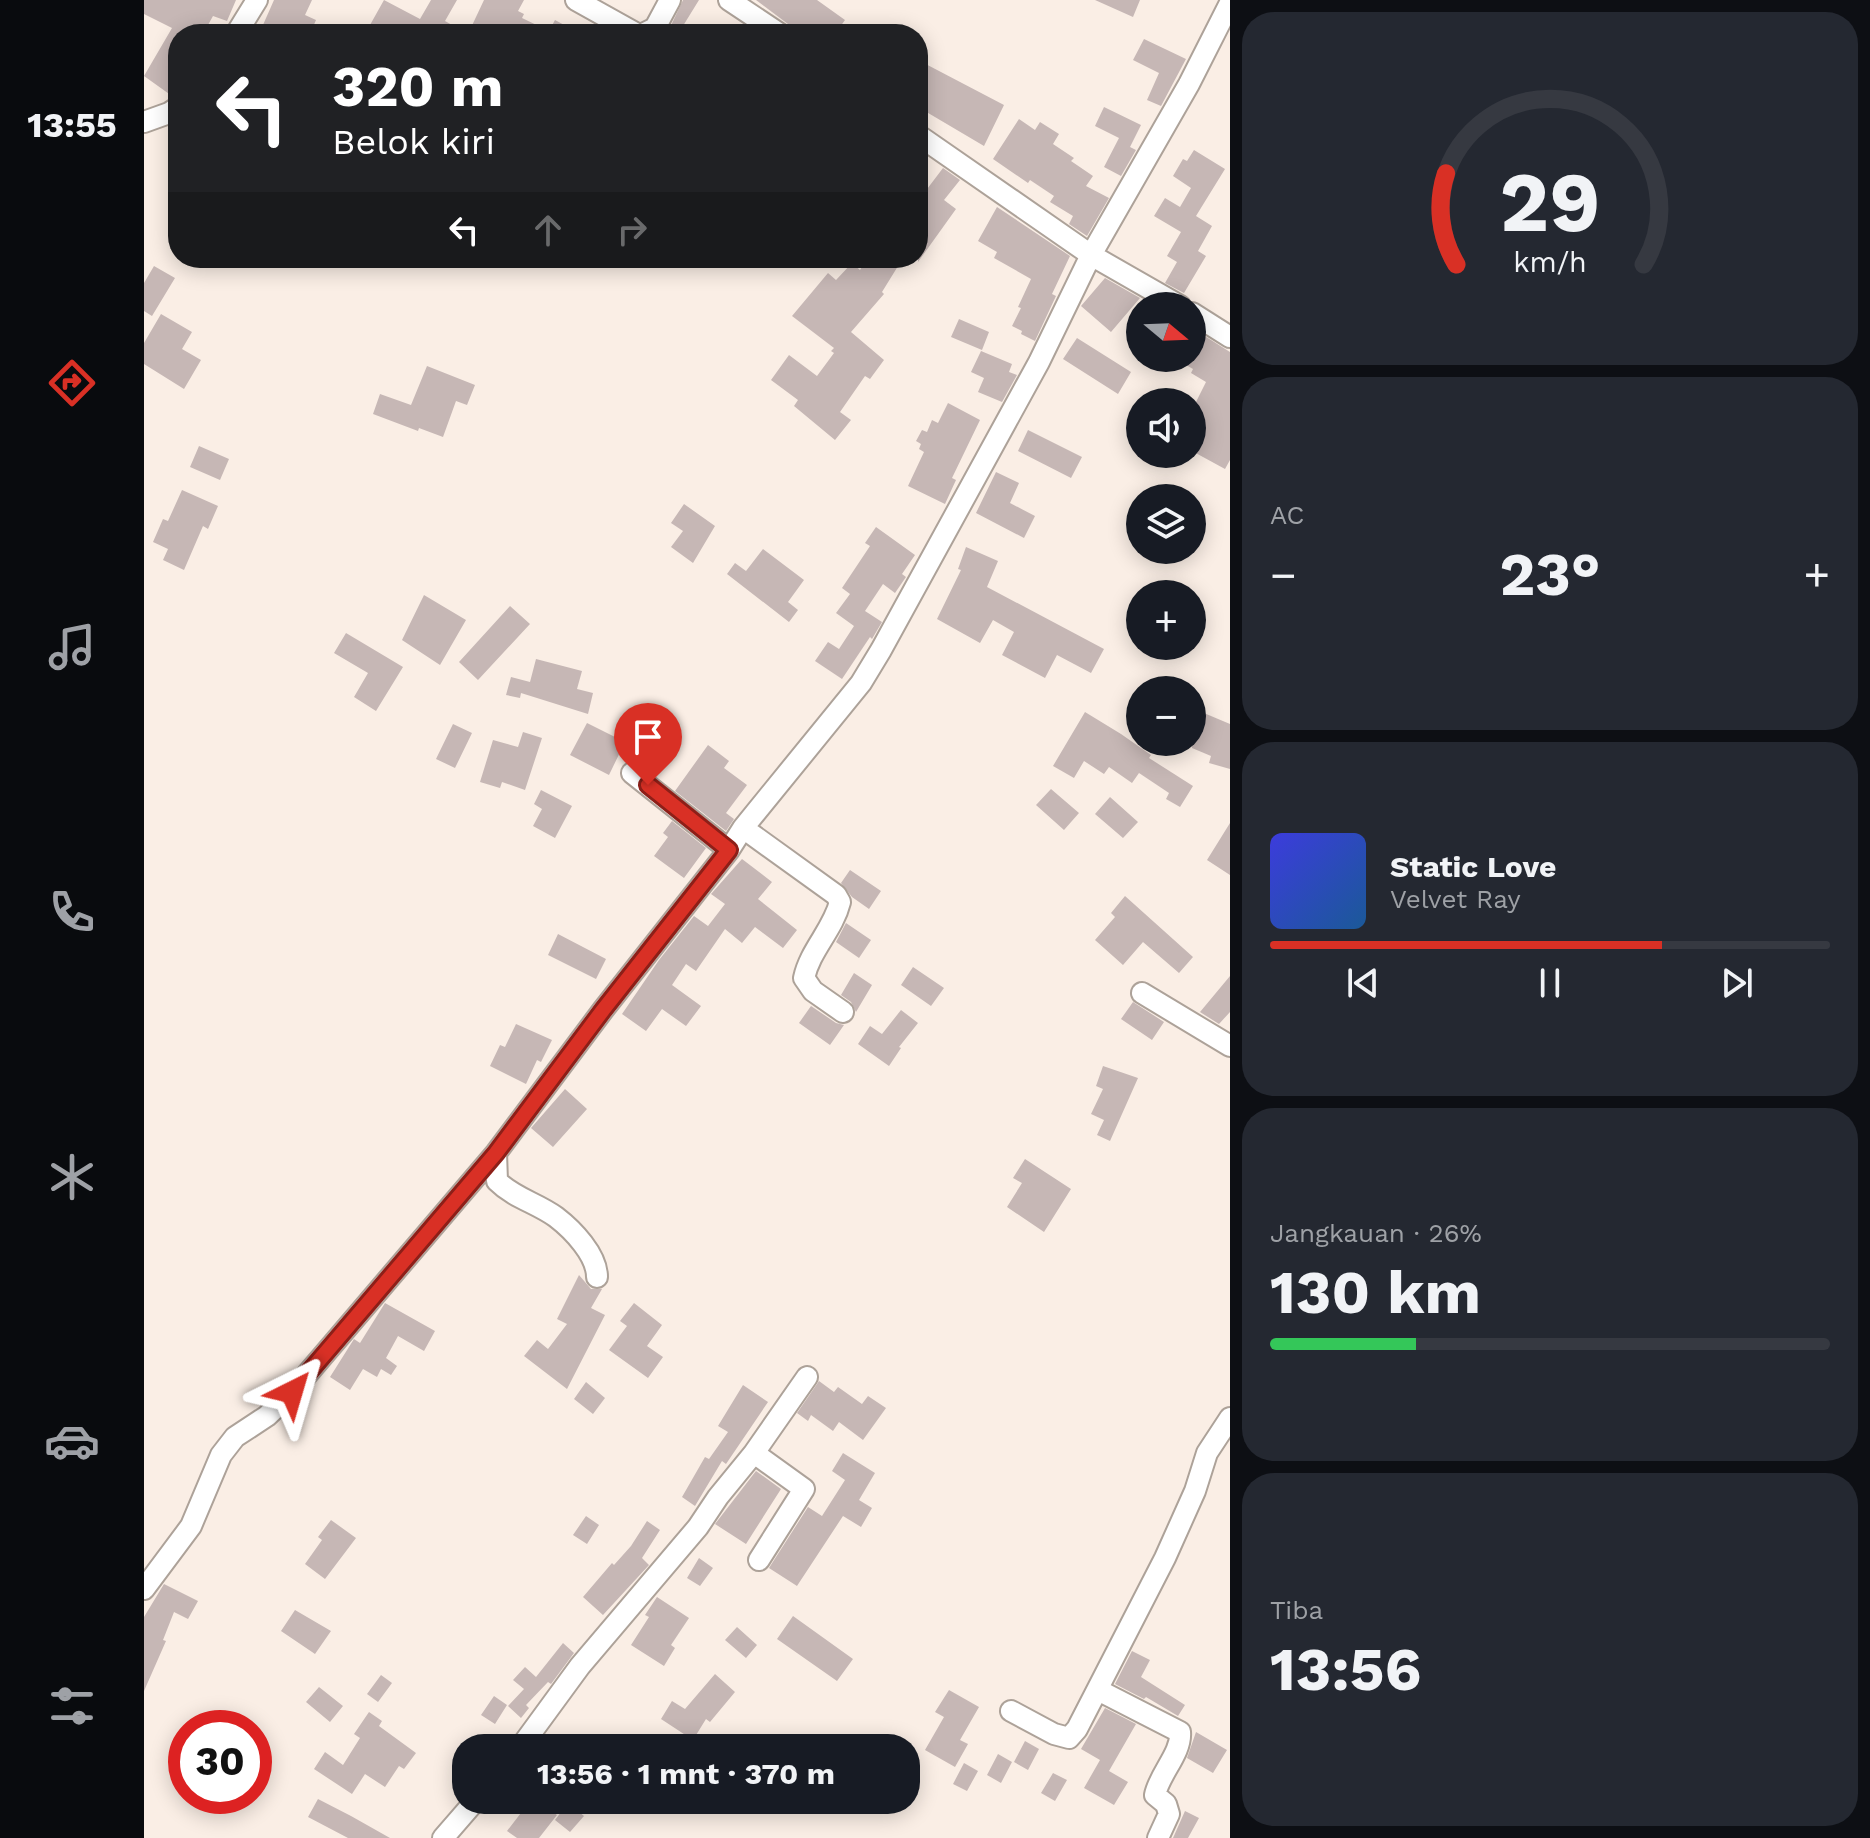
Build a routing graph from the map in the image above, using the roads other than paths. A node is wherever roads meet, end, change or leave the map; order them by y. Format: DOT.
graph roads {
  1 [pos="257,0"];
  2 [pos="576,0"];
  3 [pos="670,0"];
  4 [pos="729,0"];
  5 [pos="1230,3"];
  6 [pos="242,24"];
  7 [pos="621,24"];
  8 [pos="657,24"];
  9 [pos="765,24"];
  10 [pos="168,113"];
  11 [pos="144,122"];
  12 [pos="928,142"];
  13 [pos="1091,255"];
  14 [pos="1156,292"];
  15 [pos="1206,322"];
  16 [pos="1230,337"];
  17 [pos="632,773"];
  18 [pos="743,828"];
  19 [pos="729,850"];
  20 [pos="1142,993"];
  21 [pos="843,1012"];
  22 [pos="1230,1046"];
  23 [pos="496,1153"];
  24 [pos="597,1277"];
  25 [pos="807,1377"];
  26 [pos="1230,1418"];
  27 [pos="754,1453"];
  28 [pos="759,1560"];
  29 [pos="144,1589"];
  30 [pos="1098,1690"];
  31 [pos="1011,1711"];
  32 [pos="530,1734"];
  33 [pos="464,1814"];
  34 [pos="443,1838"];
  35 [pos="1158,1838"];
  1 -- 6 [label="street"];
  2 -- 7 [label="street"];
  3 -- 8 [label="street"];
  4 -- 9 [label="street"];
  5 -- 13 [label="street"];
  10 -- 11 [label="street"];
  12 -- 13 [label="street"];
  13 -- 14 [label="street"];
  13 -- 18 [label="street"];
  15 -- 16 [label="street"];
  17 -- 19 [label="street"];
  18 -- 19 [label="street"];
  18 -- 21 [label="street"];
  19 -- 23 [label="street"];
  20 -- 22 [label="street"];
  23 -- 24 [label="street"];
  23 -- 29 [label="street"];
  25 -- 27 [label="street"];
  26 -- 30 [label="street"];
  27 -- 28 [label="street"];
  27 -- 32 [label="street"];
  30 -- 31 [label="street"];
  30 -- 35 [label="street"];
  33 -- 34 [label="street"];
}
